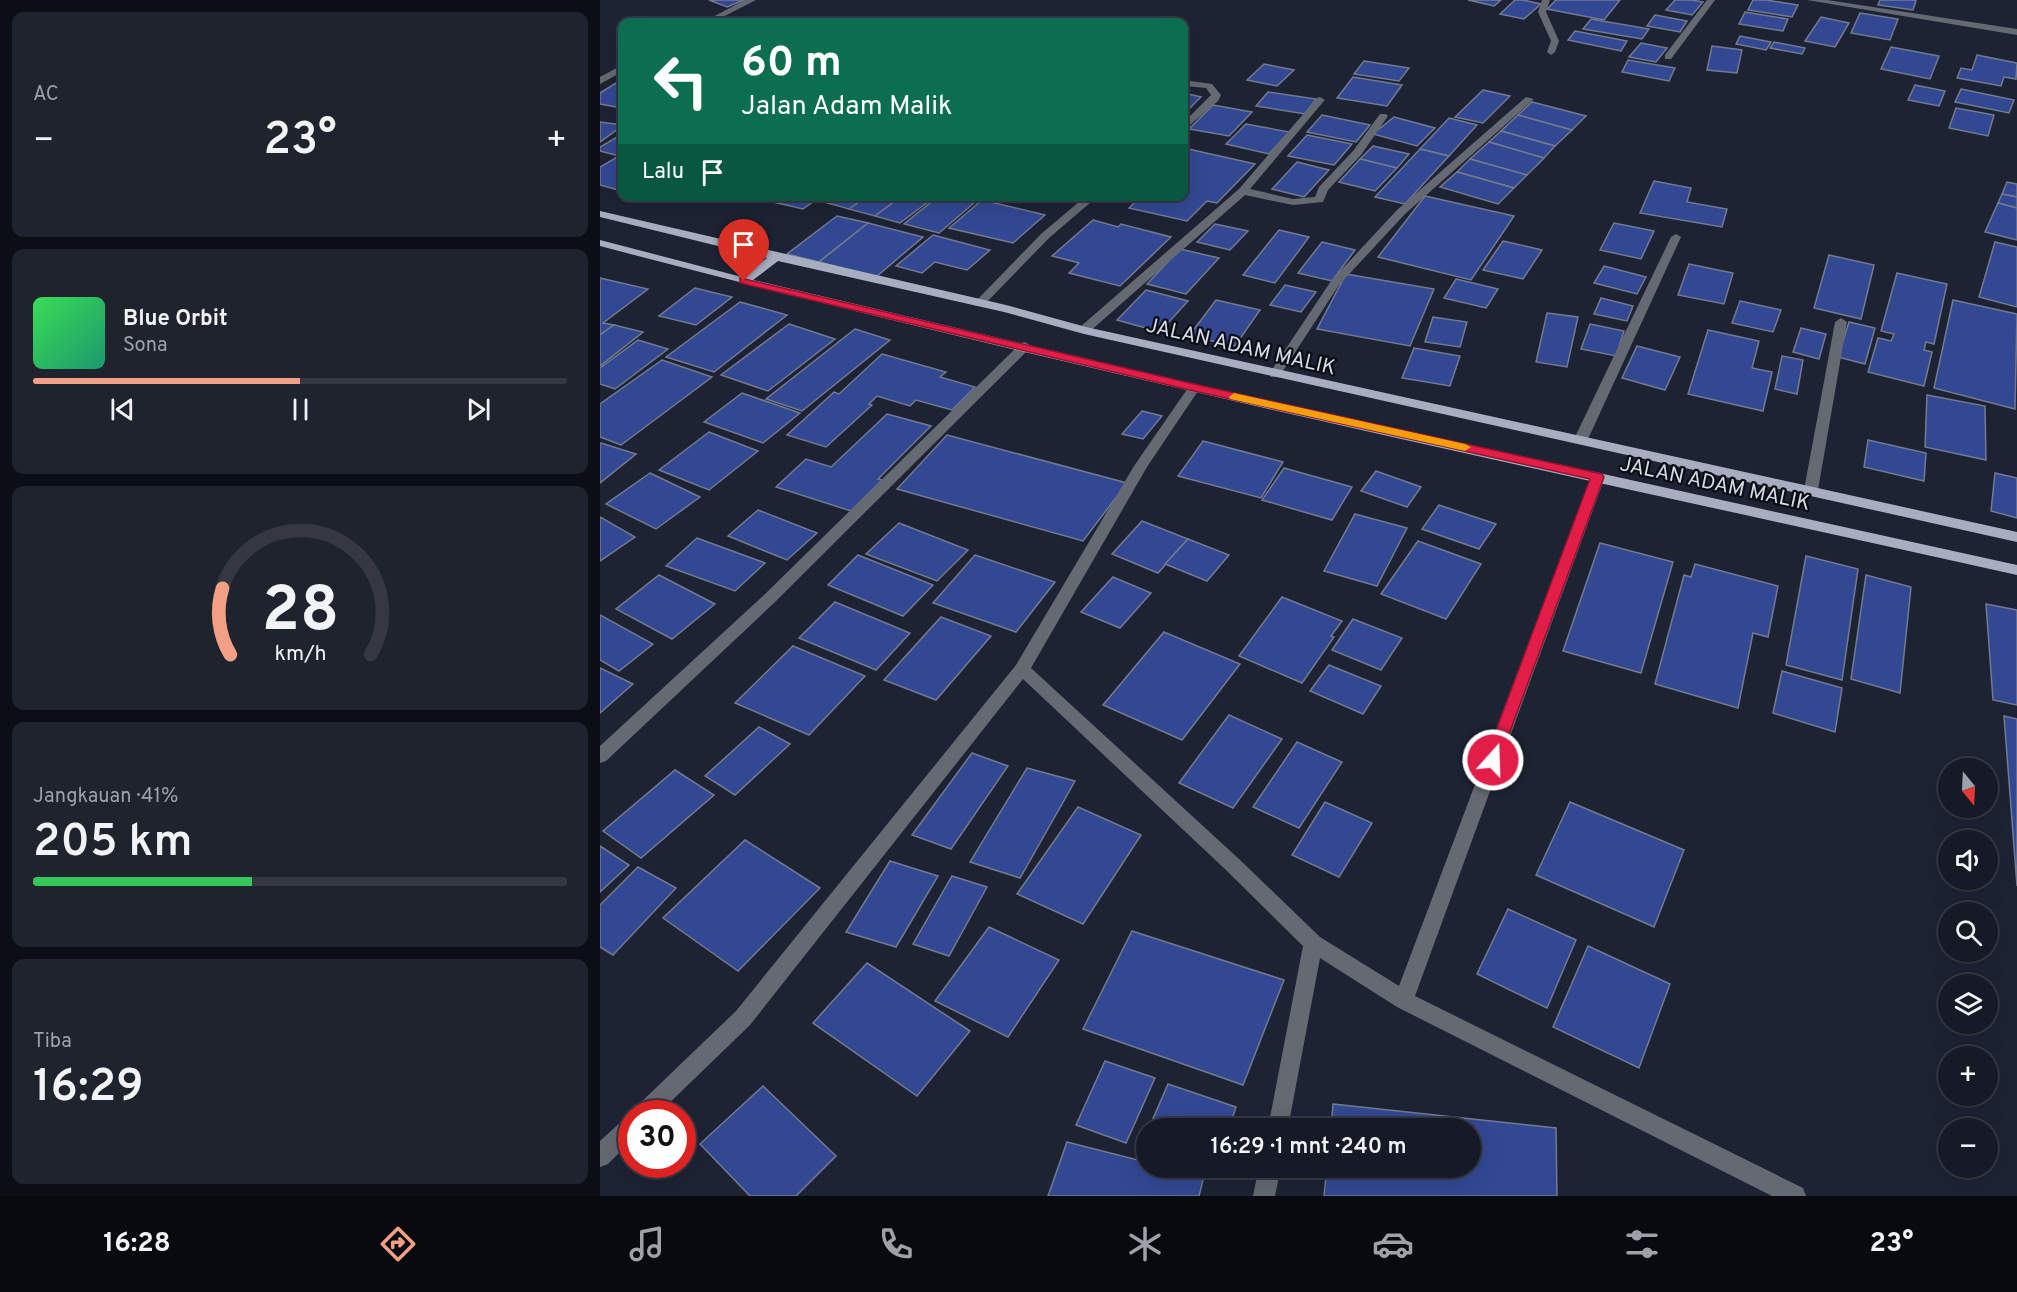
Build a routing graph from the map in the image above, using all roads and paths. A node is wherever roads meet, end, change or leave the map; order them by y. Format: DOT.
graph roads {
  1 [pos="752,0"];
  2 [pos="1546,0"];
  3 [pos="1711,0"];
  4 [pos="1813,0"];
  5 [pos="715,18"];
  6 [pos="2017,32"];
  7 [pos="1551,52"];
  8 [pos="1668,57"];
  9 [pos="618,70"];
  10 [pos="600,81"];
  11 [pos="1188,83"];
  12 [pos="1529,99"];
  13 [pos="1320,100"];
  14 [pos="1383,116"];
  15 [pos="1188,123"];
  16 [pos="1243,191"];
  17 [pos="1087,201"];
  18 [pos="600,214"];
  19 [pos="1676,237"];
  20 [pos="600,243"];
  21 [pos="776,257"];
  22 [pos="744,281"];
  23 [pos="979,304"];
  24 [pos="1841,322"];
  25 [pos="1084,330"];
  26 [pos="1025,346"];
  27 [pos="1275,374"];
  28 [pos="1194,388"];
  29 [pos="1581,439"];
  30 [pos="1598,477"];
  31 [pos="1811,490"];
  32 [pos="2017,537"];
  33 [pos="2017,570"];
  34 [pos="1022,669"];
  35 [pos="600,756"];
  36 [pos="1313,943"];
  37 [pos="1404,1000"];
  38 [pos="657,1100"];
  39 [pos="1280,1118"];
  40 [pos="618,1139"];
  41 [pos="600,1156"];
  42 [pos="1268,1178"];
  43 [pos="1264,1196"];
  44 [pos="1795,1196"];
  1 -- 5 [label="street"];
  2 -- 7 [label="street"];
  3 -- 8 [label="street"];
  4 -- 6 [label="street"];
  9 -- 10 [label="street"];
  11 -- 15 [label="street"];
  12 -- 27 [label="street"];
  13 -- 16 [label="street"];
  14 -- 16 [label="street"];
  16 -- 25 [label="street"];
  17 -- 23 [label="street"];
  18 -- 21 [label="main road, JALAN ADAM MALIK"];
  19 -- 29 [label="street"];
  20 -- 22 [label="main road, JALAN ADAM MALIK"];
  21 -- 22 [label="main road"];
  21 -- 23 [label="main road, JALAN ADAM MALIK"];
  22 -- 26 [label="main road, JALAN ADAM MALIK"];
  23 -- 25 [label="main road, JALAN ADAM MALIK"];
  24 -- 31 [label="street"];
  25 -- 27 [label="main road, JALAN ADAM MALIK"];
  26 -- 28 [label="main road, JALAN ADAM MALIK"];
  26 -- 35 [label="street"];
  27 -- 29 [label="main road, JALAN ADAM MALIK"];
  28 -- 30 [label="main road, JALAN ADAM MALIK"];
  28 -- 34 [label="street"];
  29 -- 31 [label="main road, JALAN ADAM MALIK"];
  30 -- 33 [label="main road, JALAN ADAM MALIK"];
  30 -- 37 [label="street"];
  31 -- 32 [label="main road, JALAN ADAM MALIK"];
  34 -- 36 [label="street"];
  34 -- 38 [label="street"];
  36 -- 37 [label="street"];
  36 -- 39 [label="street"];
  37 -- 44 [label="street"];
  40 -- 41 [label="street"];
  42 -- 43 [label="street"];
}
